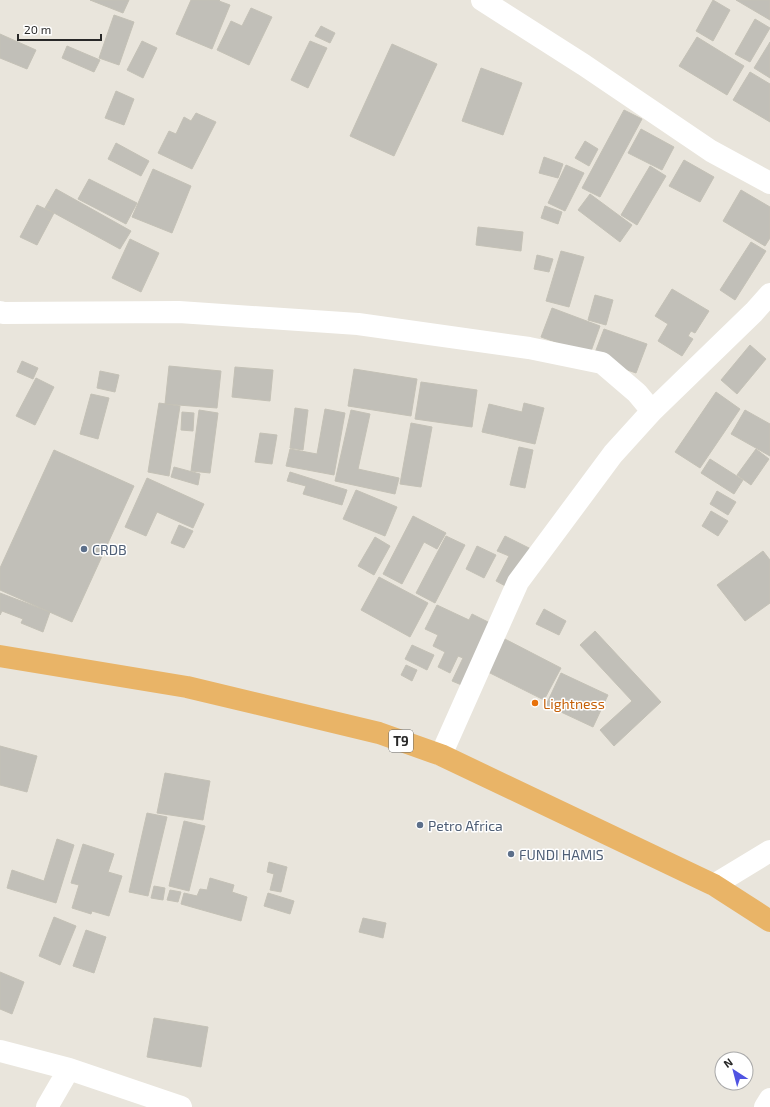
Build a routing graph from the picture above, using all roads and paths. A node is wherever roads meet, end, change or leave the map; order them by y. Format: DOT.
graph roads {
  1 [pos="482,0"];
  2 [pos="770,183"];
  3 [pos="770,294"];
  4 [pos="0,312"];
  5 [pos="652,411"];
  6 [pos="0,656"];
  7 [pos="441,755"];
  8 [pos="770,851"];
  9 [pos="714,885"];
  10 [pos="770,921"];
  11 [pos="0,1051"];
  12 [pos="69,1069"];
  13 [pos="770,1099"];
  14 [pos="47,1107"];
  15 [pos="181,1107"];
  16 [pos="765,1107"];
  1 -- 2 [label="street"];
  3 -- 5 [label="street"];
  4 -- 5 [label="street"];
  5 -- 7 [label="street"];
  6 -- 7 [label="highway, T9"];
  7 -- 9 [label="highway, T9"];
  8 -- 9 [label="street"];
  9 -- 10 [label="highway, T9"];
  11 -- 12 [label="street"];
  12 -- 14 [label="street"];
  12 -- 15 [label="street"];
  13 -- 16 [label="street"];
}
